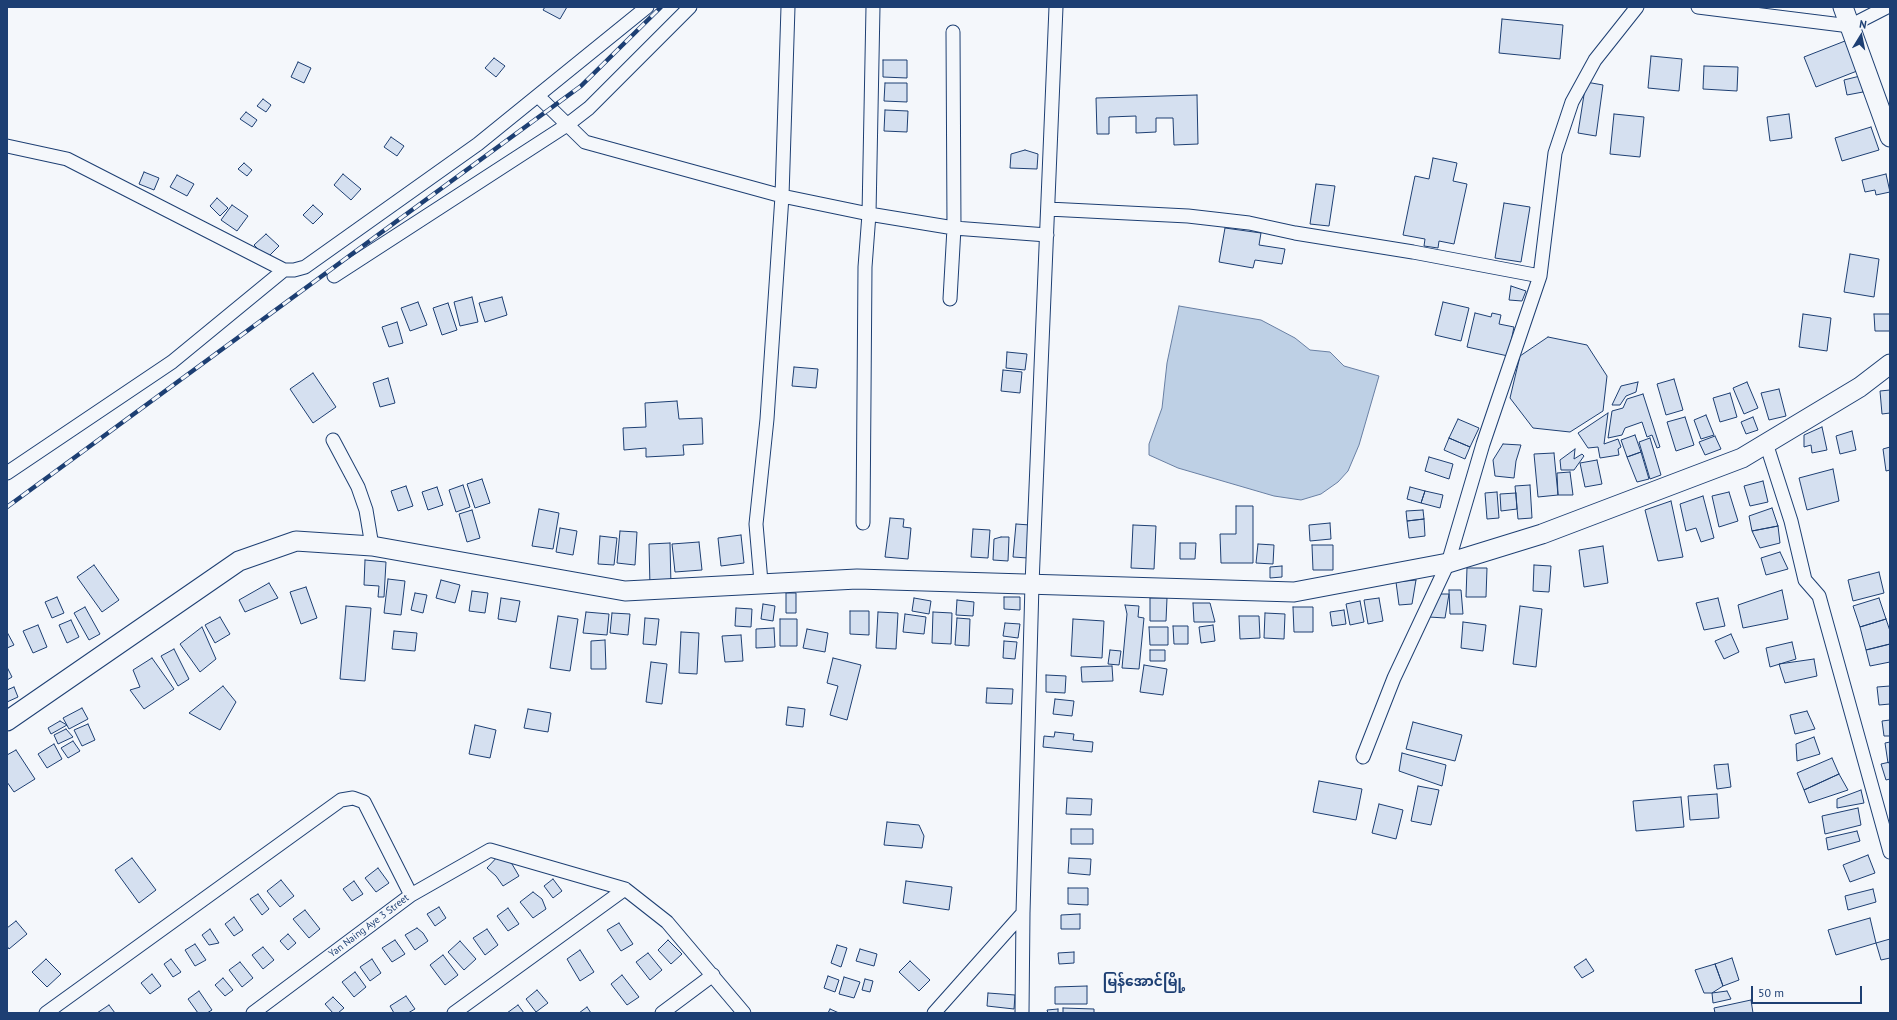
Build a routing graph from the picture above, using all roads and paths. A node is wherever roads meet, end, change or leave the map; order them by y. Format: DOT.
graph roads {
  1 [pos="647,7"];
  2 [pos="690,7"];
  3 [pos="788,7"];
  4 [pos="873,7"];
  5 [pos="1056,7"];
  6 [pos="1637,7"];
  7 [pos="1698,7"];
  8 [pos="1843,7"];
  9 [pos="1886,7"];
  10 [pos="1850,26"];
  11 [pos="953,32"];
  12 [pos="538,96"];
  13 [pos="567,125"];
  14 [pos="1890,138"];
  15 [pos="7,146"];
  16 [pos="782,196"];
  17 [pos="1048,209"];
  18 [pos="870,214"];
  19 [pos="954,228"];
  20 [pos="1047,235"];
  21 [pos="284,270"];
  22 [pos="334,276"];
  23 [pos="1540,276"];
  24 [pos="950,298"];
  25 [pos="1890,364"];
  26 [pos="333,440"];
  27 [pos="1766,443"];
  28 [pos="7,473"];
  29 [pos="863,523"];
  30 [pos="372,546"];
  31 [pos="1448,563"];
  32 [pos="761,582"];
  33 [pos="1032,584"];
  34 [pos="7,721"];
  35 [pos="1363,756"];
  36 [pos="1890,852"];
  37 [pos="625,889"];
  38 [pos="411,894"];
  39 [pos="1023,913"];
  40 [pos="713,975"];
  41 [pos="46,1013"];
  42 [pos="254,1013"];
  43 [pos="454,1013"];
  44 [pos="662,1013"];
  45 [pos="744,1013"];
  46 [pos="934,1013"];
  47 [pos="1022,1013"];
  1 -- 12 [label="street"];
  2 -- 13 [label="street"];
  3 -- 16 [label="street"];
  4 -- 18 [label="street"];
  5 -- 17 [label="street"];
  6 -- 23 [label="street"];
  7 -- 10 [label="street"];
  8 -- 10 [label="main road"];
  9 -- 10 [label="street"];
  10 -- 14 [label="main road"];
  11 -- 19 [label="street"];
  12 -- 13 [label="street"];
  12 -- 21 [label="street"];
  13 -- 16 [label="street"];
  13 -- 22 [label="street"];
  15 -- 21 [label="street"];
  16 -- 18 [label="street"];
  16 -- 32 [label="street"];
  17 -- 20 [label="street"];
  17 -- 23 [label="street"];
  18 -- 19 [label="street"];
  18 -- 29 [label="street"];
  19 -- 20 [label="street"];
  19 -- 24 [label="street"];
  20 -- 33 [label="street"];
  21 -- 28 [label="street"];
  23 -- 31 [label="street"];
  25 -- 27 [label="main road"];
  26 -- 30 [label="street"];
  27 -- 31 [label="main road"];
  27 -- 36 [label="street"];
  30 -- 32 [label="main road"];
  30 -- 34 [label="main road"];
  31 -- 33 [label="main road"];
  31 -- 35 [label="street"];
  32 -- 33 [label="main road"];
  33 -- 39 [label="street"];
  37 -- 38 [label="street, Yan Naing Aye 3 Street"];
  37 -- 40 [label="street"];
  37 -- 43 [label="street"];
  38 -- 41 [label="street"];
  38 -- 42 [label="street, Yan Naing Aye 3 Street"];
  39 -- 46 [label="street"];
  39 -- 47 [label="street"];
  40 -- 44 [label="street"];
  40 -- 45 [label="street"];
}
